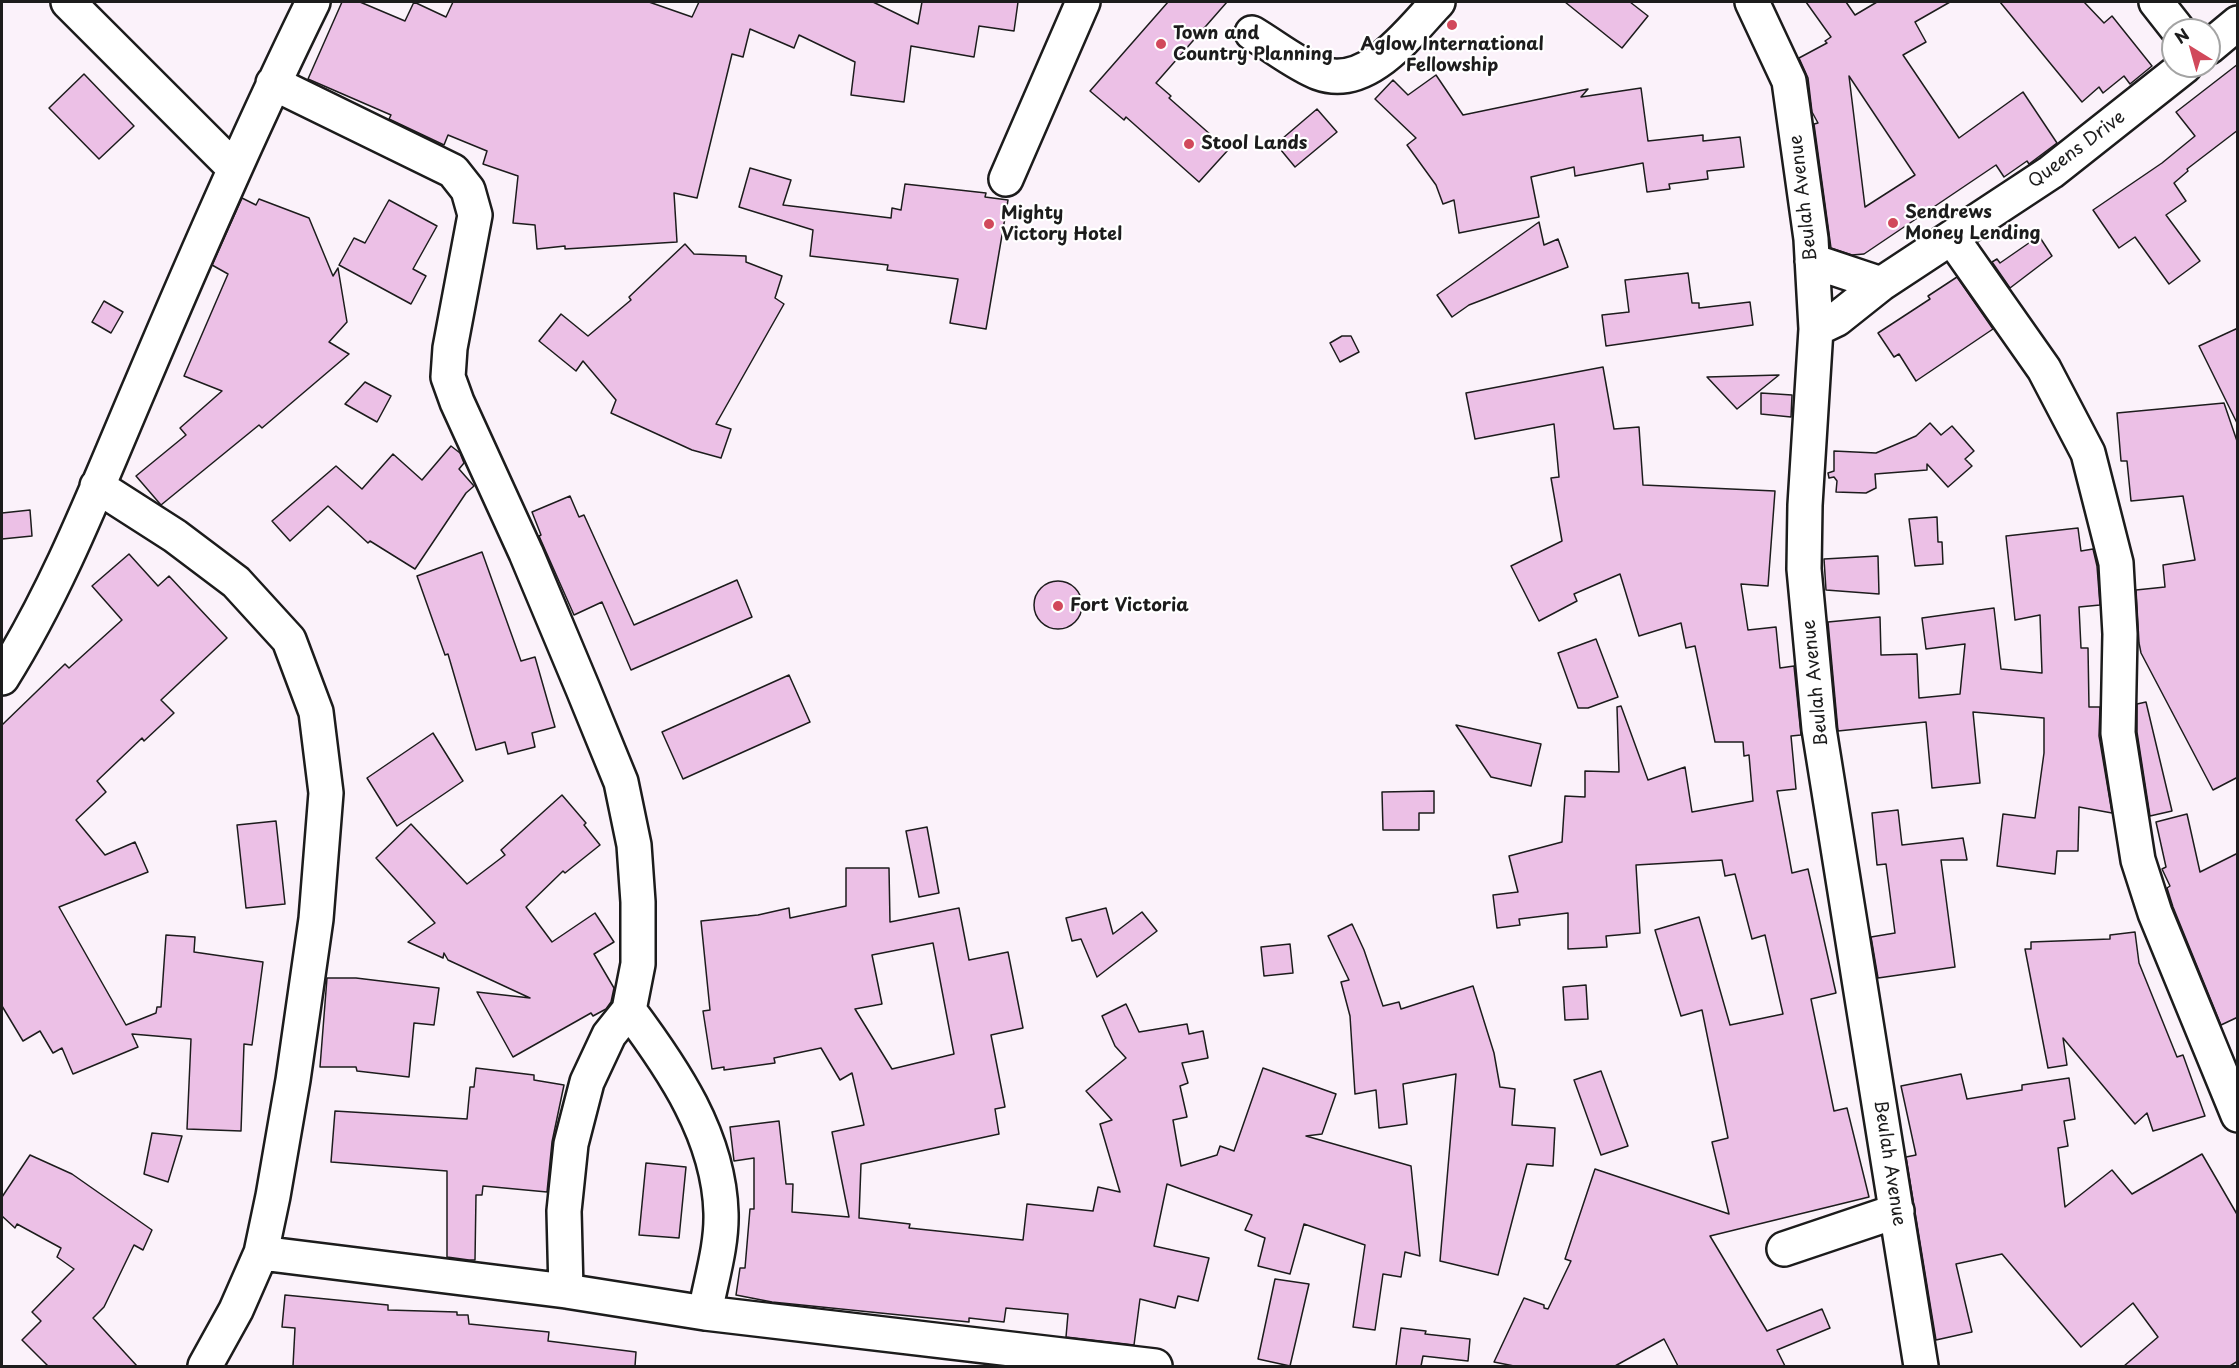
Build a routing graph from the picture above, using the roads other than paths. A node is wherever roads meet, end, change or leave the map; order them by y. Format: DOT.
graph roads {
  1 [pos="68,2"];
  2 [pos="313,2"];
  3 [pos="1083,2"];
  4 [pos="1438,2"];
  5 [pos="1752,2"];
  6 [pos="2156,2"];
  7 [pos="2169,18"];
  8 [pos="2238,23"];
  9 [pos="1252,33"];
  10 [pos="2221,37"];
  11 [pos="2170,78"];
  12 [pos="273,83"];
  13 [pos="234,168"];
  14 [pos="1006,179"];
  15 [pos="1952,238"];
  16 [pos="1812,261"];
  17 [pos="1881,284"];
  18 [pos="1816,329"];
  19 [pos="97,486"];
  20 [pos="2,678"];
  21 [pos="629,1010"];
  22 [pos="2238,1115"];
  23 [pos="1897,1211"];
  24 [pos="1784,1249"];
  25 [pos="261,1253"];
  26 [pos="566,1292"];
  27 [pos="705,1313"];
  28 [pos="205,1366"];
  29 [pos="1155,1366"];
  30 [pos="1921,1366"];
  1 -- 13 [label="street"];
  2 -- 12 [label="street"];
  3 -- 14 [label="street"];
  4 -- 9 [label="street"];
  5 -- 16 [label="street, Beulah Avenue"];
  6 -- 7 [label="street"];
  8 -- 10 [label="street"];
  11 -- 15 [label="street, Queens Drive"];
  12 -- 13 [label="street"];
  12 -- 21 [label="street"];
  13 -- 19 [label="street"];
  15 -- 17 [label="street, Queens Drive"];
  15 -- 22 [label="street"];
  16 -- 17 [label="street"];
  16 -- 18 [label="street, Beulah Avenue"];
  17 -- 18 [label="street, Queens Drive"];
  18 -- 23 [label="street, Beulah Avenue"];
  19 -- 20 [label="street"];
  19 -- 25 [label="street"];
  21 -- 26 [label="street"];
  21 -- 27 [label="street"];
  23 -- 24 [label="street"];
  23 -- 30 [label="street, Beulah Avenue"];
  25 -- 26 [label="street"];
  25 -- 28 [label="street"];
  26 -- 27 [label="street"];
  27 -- 29 [label="street"];
}
